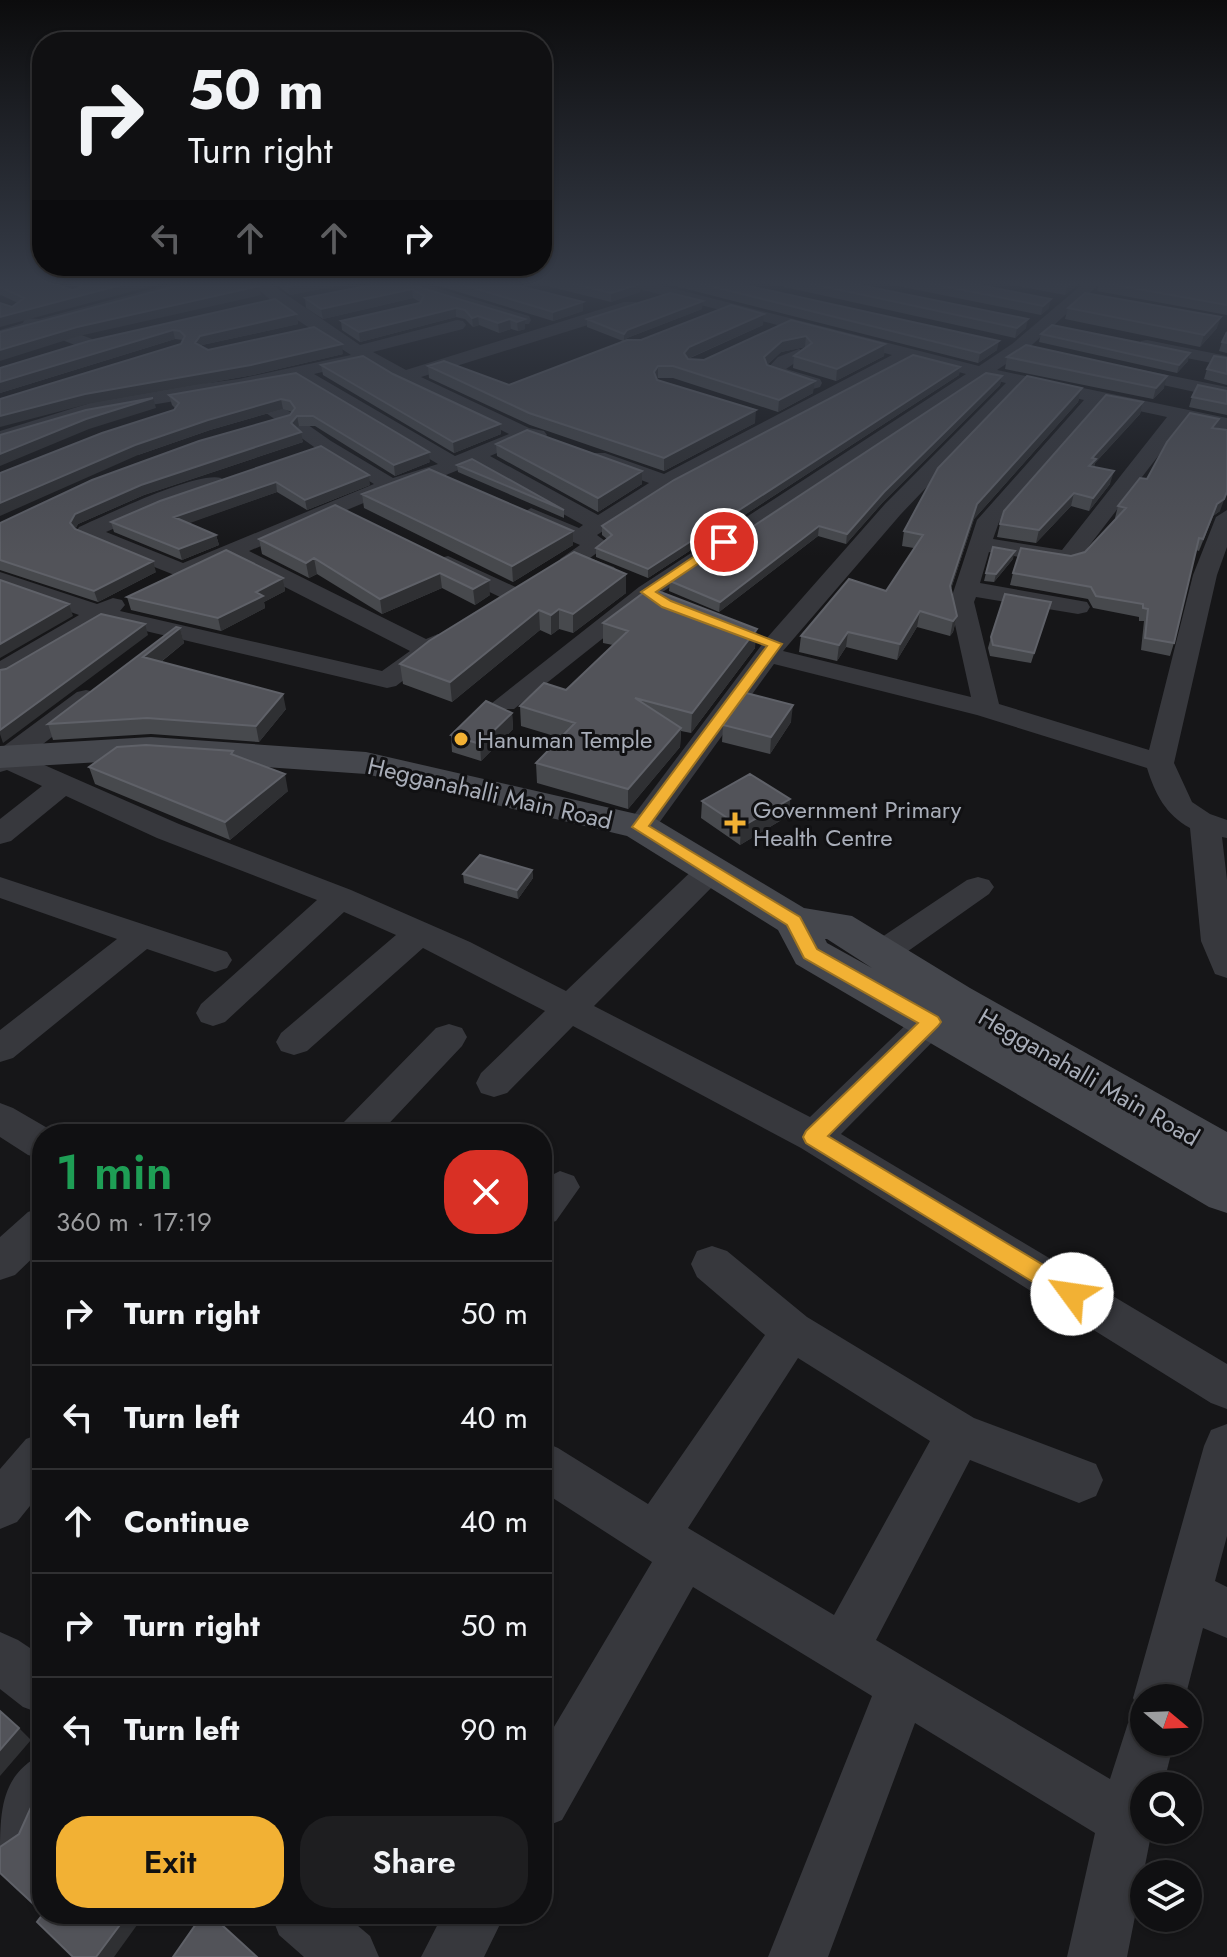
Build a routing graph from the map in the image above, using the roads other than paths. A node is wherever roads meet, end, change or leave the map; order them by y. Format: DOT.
graph roads {
  1 [pos="181,373"];
  2 [pos="291,373"];
  3 [pos="303,373"];
  4 [pos="397,373"];
  5 [pos="415,373"];
  6 [pos="781,373"];
  7 [pos="871,373"];
  8 [pos="979,373"];
  9 [pos="987,373"];
  10 [pos="1133,373"];
  11 [pos="403,377"];
  12 [pos="1019,380"];
  13 [pos="239,385"];
  14 [pos="838,391"];
  15 [pos="1227,393"];
  16 [pos="209,395"];
  17 [pos="1097,397"];
  18 [pos="749,412"];
  19 [pos="1180,414"];
  20 [pos="284,418"];
  21 [pos="147,419"];
  22 [pos="778,421"];
  23 [pos="1226,423"];
  24 [pos="254,426"];
  25 [pos="525,434"];
  26 [pos="0,437"];
  27 [pos="324,445"];
  28 [pos="296,455"];
  29 [pos="475,456"];
  30 [pos="239,474"];
  31 [pos="450,474"];
  32 [pos="665,482"];
  33 [pos="390,485"];
  34 [pos="336,507"];
  35 [pos="514,507"];
  36 [pos="1227,517"];
  37 [pos="363,520"];
  38 [pos="61,522"];
  39 [pos="87,532"];
  40 [pos="584,540"];
  41 [pos="980,544"];
  42 [pos="1222,544"];
  43 [pos="231,551"];
  44 [pos="431,554"];
  45 [pos="182,571"];
  46 [pos="5,585"];
  47 [pos="968,588"];
  48 [pos="512,594"];
  49 [pos="657,598"];
  50 [pos="1078,607"];
  51 [pos="488,610"];
  52 [pos="98,613"];
  53 [pos="463,626"];
  54 [pos="176,630"];
  55 [pos="748,634"];
  56 [pos="152,649"];
  57 [pos="426,649"];
  58 [pos="772,649"];
  59 [pos="0,672"];
  60 [pos="103,685"];
  61 [pos="505,703"];
  62 [pos="987,709"];
  63 [pos="2,760"];
  64 [pos="1160,763"];
  65 [pos="63,784"];
  66 [pos="1216,826"];
  67 [pos="640,827"];
  68 [pos="0,834"];
  69 [pos="711,870"];
  70 [pos="0,887"];
  71 [pos="978,887"];
  72 [pos="340,897"];
  73 [pos="794,921"];
  74 [pos="419,933"];
  75 [pos="142,936"];
  76 [pos="882,953"];
  77 [pos="215,960"];
  78 [pos="1227,966"];
  79 [pos="570,1009"];
  80 [pos="943,1010"];
  81 [pos="213,1013"];
  82 [pos="449,1037"];
  83 [pos="294,1042"];
  84 [pos="0,1049"];
  85 [pos="494,1083"];
  86 [pos="0,1118"];
  87 [pos="366,1124"];
  88 [pos="814,1137"];
  89 [pos="32,1138"];
  90 [pos="1227,1156"];
  91 [pos="1227,1192"];
  92 [pos="32,1233"];
  93 [pos="0,1262"];
  94 [pos="712,1264"];
  95 [pos="792,1331"];
  96 [pos="1227,1388"];
  97 [pos="959,1434"];
  98 [pos="1227,1446"];
  99 [pos="32,1467"];
  100 [pos="552,1470"];
  101 [pos="1079,1480"];
  102 [pos="0,1505"];
  103 [pos="670,1545"];
  104 [pos="1208,1603"];
  105 [pos="844,1649"];
  106 [pos="0,1658"];
  107 [pos="32,1681"];
  108 [pos="903,1684"];
  109 [pos="1166,1684"];
  110 [pos="1143,1756"];
  111 [pos="552,1780"];
  112 [pos="32,1793"];
  113 [pos="1126,1820"];
  114 [pos="0,1833"];
  115 [pos="311,1924"];
  116 [pos="470,1924"];
  117 [pos="349,1957"];
  118 [pos="451,1957"];
  119 [pos="798,1957"];
  120 [pos="1097,1957"];
  1 -- 16 [label="street"];
  2 -- 13 [label="street"];
  3 -- 31 [label="street"];
  4 -- 11 [label="street"];
  5 -- 11 [label="street"];
  6 -- 14 [label="street"];
  7 -- 14 [label="street"];
  8 -- 49 [label="street"];
  9 -- 12 [label="street"];
  10 -- 15 [label="street"];
  11 -- 25 [label="street"];
  12 -- 17 [label="street"];
  12 -- 58 [label="street"];
  13 -- 16 [label="street"];
  13 -- 20 [label="street"];
  14 -- 22 [label="street"];
  16 -- 21 [label="street"];
  16 -- 26 [label="street"];
  17 -- 19 [label="street"];
  17 -- 41 [label="street"];
  18 -- 22 [label="street"];
  19 -- 23 [label="street"];
  19 -- 41 [label="street"];
  20 -- 24 [label="street"];
  20 -- 27 [label="street"];
  22 -- 32 [label="street"];
  25 -- 29 [label="street"];
  25 -- 32 [label="street"];
  27 -- 28 [label="street"];
  27 -- 33 [label="street"];
  29 -- 31 [label="street"];
  29 -- 40 [label="street"];
  30 -- 39 [label="street"];
  31 -- 33 [label="street"];
  32 -- 40 [label="street"];
  33 -- 34 [label="street"];
  34 -- 37 [label="street"];
  34 -- 43 [label="street"];
  35 -- 40 [label="street"];
  36 -- 42 [label="street"];
  38 -- 39 [label="street"];
  39 -- 45 [label="street"];
  40 -- 48 [label="street"];
  40 -- 49 [label="street"];
  41 -- 47 [label="street"];
  42 -- 64 [label="street"];
  43 -- 45 [label="street"];
  43 -- 57 [label="street"];
  44 -- 48 [label="street"];
  45 -- 52 [label="street"];
  46 -- 52 [label="street"];
  47 -- 50 [label="street"];
  47 -- 62 [label="street"];
  48 -- 51 [label="street"];
  49 -- 61 [label="street"];
  52 -- 54 [label="street"];
  52 -- 59 [label="street"];
  53 -- 57 [label="street"];
  54 -- 56 [label="street"];
  54 -- 57 [label="street"];
  55 -- 58 [label="street"];
  58 -- 62 [label="street"];
  58 -- 67 [label="street"];
  60 -- 63 [label="street"];
  62 -- 64 [label="street"];
  63 -- 65 [label="street"];
  63 -- 67 [label="main road, Hegganahalli Main Road"];
  64 -- 66 [label="street"];
  65 -- 68 [label="street"];
  65 -- 72 [label="street"];
  66 -- 78 [label="street"];
  67 -- 69 [label="main road, Hegganahalli Main Road"];
  69 -- 73 [label="main road, Hegganahalli Main Road"];
  69 -- 79 [label="street"];
  70 -- 75 [label="street"];
  71 -- 76 [label="street"];
  72 -- 74 [label="street"];
  72 -- 81 [label="street"];
  73 -- 76 [label="main road, Hegganahalli Main Road"];
  73 -- 80 [label="main road"];
  74 -- 79 [label="street"];
  74 -- 83 [label="street"];
  75 -- 77 [label="street"];
  75 -- 84 [label="street"];
  76 -- 80 [label="main road, Hegganahalli Main Road"];
  79 -- 85 [label="street"];
  79 -- 88 [label="street"];
  80 -- 88 [label="street"];
  80 -- 90 [label="main road, Hegganahalli Main Road"];
  80 -- 91 [label="main road"];
  82 -- 87 [label="street"];
  86 -- 89 [label="street"];
  88 -- 96 [label="street"];
  92 -- 93 [label="street"];
  94 -- 95 [label="street"];
  95 -- 97 [label="street"];
  95 -- 103 [label="street"];
  97 -- 101 [label="street"];
  97 -- 105 [label="street"];
  98 -- 104 [label="street"];
  99 -- 102 [label="street"];
  100 -- 103 [label="street"];
  103 -- 105 [label="street"];
  103 -- 111 [label="street"];
  104 -- 109 [label="street"];
  105 -- 108 [label="street"];
  106 -- 107 [label="street"];
  108 -- 113 [label="street"];
  108 -- 119 [label="street"];
  110 -- 113 [label="street"];
  112 -- 114 [label="street"];
  113 -- 120 [label="street"];
  115 -- 117 [label="street"];
  116 -- 118 [label="street"];
}
